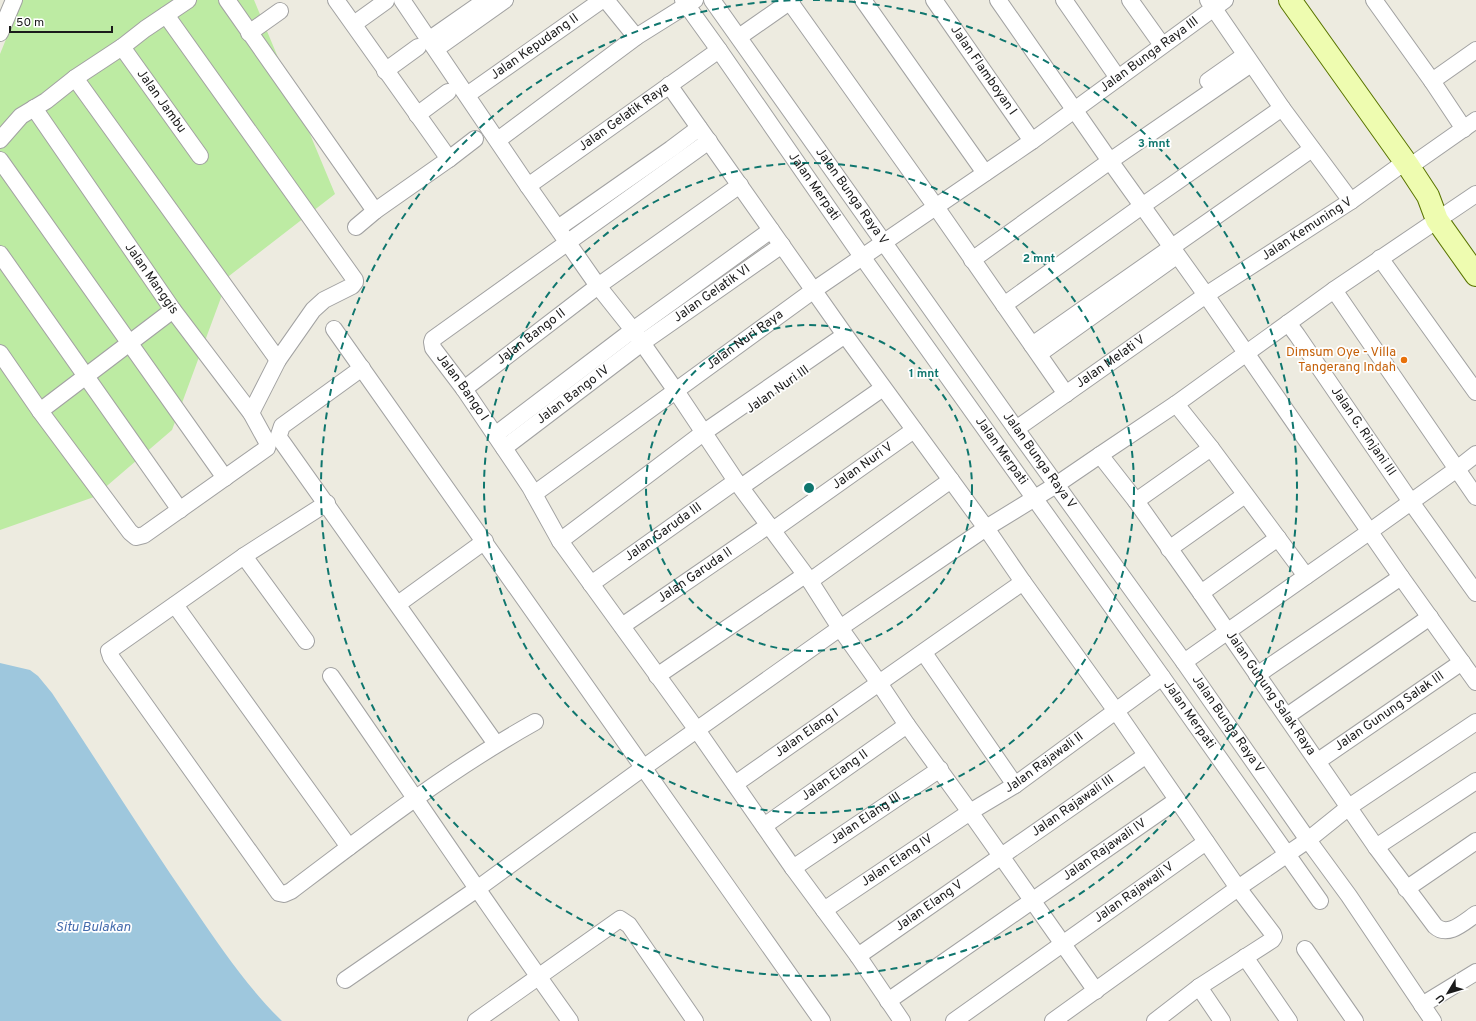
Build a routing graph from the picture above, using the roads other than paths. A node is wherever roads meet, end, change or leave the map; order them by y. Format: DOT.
graph roads {
  1 [pos="14,0"];
  2 [pos="188,0"];
  3 [pos="227,0"];
  4 [pos="336,0"];
  5 [pos="402,0"];
  6 [pos="486,0"];
  7 [pos="505,0"];
  8 [pos="602,0"];
  9 [pos="606,0"];
  10 [pos="712,0"];
  11 [pos="863,0"];
  12 [pos="934,0"];
  13 [pos="998,0"];
  14 [pos="1064,0"];
  15 [pos="1290,0"];
  16 [pos="1374,0"];
  17 [pos="386,1"];
  18 [pos="688,1"];
  19 [pos="791,1"];
  20 [pos="1135,1"];
  21 [pos="1216,3"];
  22 [pos="280,11"];
  23 [pos="166,15"];
  24 [pos="354,24"];
  25 [pos="0,33"];
  26 [pos="249,33"];
  27 [pos="636,37"];
  28 [pos="740,37"];
  29 [pos="1165,43"];
  30 [pos="428,45"];
  31 [pos="122,47"];
  32 [pos="720,50"];
  33 [pos="1476,50"];
  34 [pos="1248,59"];
  35 [pos="385,71"];
  36 [pos="75,78"];
  37 [pos="1118,78"];
  38 [pos="1432,81"];
  39 [pos="670,85"];
  40 [pos="448,92"];
  41 [pos="467,95"];
  42 [pos="34,108"];
  43 [pos="1282,108"];
  44 [pos="1074,110"];
  45 [pos="417,115"];
  46 [pos="1470,124"];
  47 [pos="699,128"];
  48 [pos="475,139"];
  49 [pos="0,140"];
  50 [pos="498,140"];
  51 [pos="708,141"];
  52 [pos="1032,141"];
  53 [pos="671,149"];
  54 [pos="1315,153"];
  55 [pos="200,156"];
  56 [pos="1108,157"];
  57 [pos="449,159"];
  58 [pos="0,160"];
  59 [pos="681,162"];
  60 [pos="1407,164"];
  61 [pos="985,173"];
  62 [pos="740,185"];
  63 [pos="528,186"];
  64 [pos="1476,194"];
  65 [pos="1350,201"];
  66 [pos="1142,206"];
  67 [pos="936,207"];
  68 [pos="375,211"];
  69 [pos="1443,217"];
  70 [pos="356,228"];
  71 [pos="558,228"];
  72 [pos="771,230"];
  73 [pos="568,242"];
  74 [pos="884,242"];
  75 [pos="782,245"];
  76 [pos="1174,251"];
  77 [pos="1476,252"];
  78 [pos="0,254"];
  79 [pos="970,256"];
  80 [pos="863,258"];
  81 [pos="1380,258"];
  82 [pos="1476,275"];
  83 [pos="598,286"];
  84 [pos="814,290"];
  85 [pos="1334,290"];
  86 [pos="1206,295"];
  87 [pos="1004,305"];
  88 [pos="173,310"];
  89 [pos="1288,323"];
  90 [pos="334,329"];
  91 [pos="637,336"];
  92 [pos="847,338"];
  93 [pos="130,344"];
  94 [pos="1035,349"];
  95 [pos="0,353"];
  96 [pos="1246,354"];
  97 [pos="278,360"];
  98 [pos="362,368"];
  99 [pos="85,376"];
  100 [pos="883,388"];
  101 [pos="464,389"];
  102 [pos="676,391"];
  103 [pos="1476,392"];
  104 [pos="1066,394"];
  105 [pos="1176,404"];
  106 [pos="40,411"];
  107 [pos="251,413"];
  108 [pos="1016,429"];
  109 [pos="916,434"];
  110 [pos="706,436"];
  111 [pos="499,441"];
  112 [pos="1211,448"];
  113 [pos="1476,454"];
  114 [pos="1100,455"];
  115 [pos="1457,469"];
  116 [pos="225,478"];
  117 [pos="950,480"];
  118 [pos="738,484"];
  119 [pos="1056,485"];
  120 [pos="534,494"];
  121 [pos="1245,495"];
  122 [pos="1476,497"];
  123 [pos="1034,499"];
  124 [pos="1136,501"];
  125 [pos="1411,502"];
  126 [pos="326,503"];
  127 [pos="180,510"];
  128 [pos="986,528"];
  129 [pos="773,531"];
  130 [pos="1369,532"];
  131 [pos="1278,538"];
  132 [pos="485,541"];
  133 [pos="560,541"];
  134 [pos="1168,549"];
  135 [pos="244,556"];
  136 [pos="1306,576"];
  137 [pos="1401,577"];
  138 [pos="808,578"];
  139 [pos="1023,582"];
  140 [pos="591,584"];
  141 [pos="1201,593"];
  142 [pos="1476,594"];
  143 [pos="398,604"];
  144 [pos="175,605"];
  145 [pos="1430,617"];
  146 [pos="622,626"];
  147 [pos="840,628"];
  148 [pos="1228,631"];
  149 [pos="306,641"];
  150 [pos="924,653"];
  151 [pos="1184,662"];
  152 [pos="1462,662"];
  153 [pos="1258,675"];
  154 [pos="331,676"];
  155 [pos="657,676"];
  156 [pos="1162,677"];
  157 [pos="1476,682"];
  158 [pos="879,683"];
  159 [pos="1116,711"];
  160 [pos="1287,716"];
  161 [pos="535,722"];
  162 [pos="1476,722"];
  163 [pos="907,725"];
  164 [pos="697,730"];
  165 [pos="496,744"];
  166 [pos="1146,756"];
  167 [pos="1318,761"];
  168 [pos="643,768"];
  169 [pos="940,769"];
  170 [pos="1476,781"];
  171 [pos="735,784"];
  172 [pos="1015,785"];
  173 [pos="416,798"];
  174 [pos="1177,800"];
  175 [pos="1349,807"];
  176 [pos="970,812"];
  177 [pos="764,826"];
  178 [pos="1308,840"];
  179 [pos="1476,841"];
  180 [pos="1206,842"];
  181 [pos="349,847"];
  182 [pos="1376,847"];
  183 [pos="1287,854"];
  184 [pos="1001,856"];
  185 [pos="793,868"];
  186 [pos="1238,888"];
  187 [pos="477,889"];
  188 [pos="1406,889"];
  189 [pos="1032,901"];
  190 [pos="1320,901"];
  191 [pos="824,910"];
  192 [pos="1476,914"];
  193 [pos="1063,944"];
  194 [pos="1305,949"];
  195 [pos="858,956"];
  196 [pos="1245,957"];
  197 [pos="538,976"];
  198 [pos="1474,976"];
  199 [pos="344,980"];
  200 [pos="1199,987"];
  201 [pos="1096,990"];
  202 [pos="888,1001"];
  203 [pos="1422,1005"];
  204 [pos="476,1021"];
  205 [pos="570,1021"];
  206 [pos="696,1021"];
  207 [pos="822,1021"];
  208 [pos="902,1021"];
  209 [pos="954,1021"];
  210 [pos="1053,1021"];
  211 [pos="1156,1021"];
  212 [pos="1222,1021"];
  213 [pos="1289,1021"];
  214 [pos="1355,1021"];
  215 [pos="1433,1021"];
  1 -- 25 [label="street"];
  2 -- 23 [label="street"];
  3 -- 26 [label="street"];
  4 -- 24 [label="street"];
  5 -- 30 [label="street"];
  6 -- 30 [label="street"];
  7 -- 30 [label="street"];
  8 -- 41 [label="street, Jalan Kepudang II"];
  9 -- 27 [label="street"];
  10 -- 28 [label="street, Jalan Bunga Raya V"];
  11 -- 61 [label="street"];
  12 -- 52 [label="street, Jalan Flamboyan I"];
  13 -- 44 [label="street"];
  14 -- 37 [label="street"];
  15 -- 60 [label="main road"];
  16 -- 38 [label="street"];
  17 -- 24 [label="street"];
  18 -- 27 [label="street"];
  18 -- 32 [label="street, Jalan Merpati"];
  19 -- 28 [label="street"];
  19 -- 67 [label="street"];
  20 -- 29 [label="street"];
  21 -- 29 [label="street, Jalan Bunga Raya III"];
  21 -- 34 [label="street"];
  22 -- 26 [label="street"];
  23 -- 31 [label="street"];
  23 -- 97 [label="street"];
  24 -- 35 [label="street"];
  26 -- 68 [label="street"];
  27 -- 50 [label="street"];
  28 -- 74 [label="street, Jalan Bunga Raya V"];
  29 -- 37 [label="street, Jalan Bunga Raya III"];
  30 -- 35 [label="street"];
  30 -- 41 [label="street"];
  31 -- 36 [label="street"];
  31 -- 55 [label="street, Jalan Jambu"];
  32 -- 39 [label="street, Jalan Gelatik Raya"];
  32 -- 80 [label="street, Jalan Merpati"];
  33 -- 38 [label="street"];
  34 -- 43 [label="street"];
  34 -- 56 [label="street"];
  35 -- 45 [label="street"];
  36 -- 42 [label="street"];
  36 -- 97 [label="street"];
  37 -- 44 [label="street, Jalan Bunga Raya III"];
  38 -- 46 [label="street"];
  39 -- 47 [label="street"];
  39 -- 63 [label="street, Jalan Gelatik Raya"];
  40 -- 45 [label="street"];
  41 -- 50 [label="street"];
  42 -- 49 [label="street"];
  42 -- 88 [label="street, Jalan Manggis"];
  43 -- 54 [label="street"];
  43 -- 66 [label="street"];
  44 -- 52 [label="street, Jalan Bunga Raya III"];
  44 -- 56 [label="street"];
  45 -- 57 [label="street"];
  46 -- 60 [label="street, Jalan Kemuning V"];
  47 -- 51 [label="street"];
  47 -- 53 [label="street"];
  48 -- 57 [label="street"];
  50 -- 63 [label="street"];
  51 -- 59 [label="street"];
  51 -- 62 [label="street"];
  52 -- 61 [label="street, Jalan Bunga Raya III"];
  53 -- 59 [label="street"];
  53 -- 71 [label="street"];
  54 -- 65 [label="street"];
  54 -- 76 [label="street"];
  56 -- 66 [label="street"];
  56 -- 79 [label="street"];
  57 -- 68 [label="street"];
  58 -- 93 [label="street"];
  59 -- 73 [label="street"];
  60 -- 65 [label="street, Jalan Kemuning V"];
  60 -- 69 [label="main road"];
  61 -- 67 [label="street, Jalan Bunga Raya III"];
  62 -- 72 [label="street"];
  62 -- 83 [label="street, Jalan Bango II"];
  63 -- 71 [label="street"];
  64 -- 69 [label="street"];
  65 -- 86 [label="street, Jalan Kemuning V"];
  66 -- 76 [label="street"];
  66 -- 87 [label="street"];
  67 -- 74 [label="street, Jalan Nuri Raya"];
  67 -- 79 [label="street"];
  68 -- 70 [label="street"];
  69 -- 77 [label="main road"];
  69 -- 81 [label="street"];
  69 -- 82 [label="main road"];
  71 -- 73 [label="street"];
  72 -- 75 [label="street"];
  72 -- 91 [label="street"];
  73 -- 83 [label="street"];
  73 -- 101 [label="street, Jalan Bango I"];
  74 -- 80 [label="street, Jalan Nuri Raya"];
  74 -- 108 [label="street, Jalan Bunga Raya V"];
  75 -- 84 [label="street"];
  75 -- 91 [label="street, Jalan Gelatik VI"];
  76 -- 86 [label="street"];
  76 -- 94 [label="street"];
  78 -- 99 [label="street"];
  79 -- 87 [label="street"];
  80 -- 84 [label="street, Jalan Nuri Raya"];
  80 -- 123 [label="street, Jalan Merpati"];
  81 -- 85 [label="street"];
  81 -- 103 [label="street"];
  83 -- 91 [label="street"];
  83 -- 101 [label="street, Jalan Bango II"];
  84 -- 92 [label="street"];
  84 -- 102 [label="street, Jalan Nuri Raya"];
  85 -- 89 [label="street"];
  85 -- 115 [label="street"];
  86 -- 96 [label="street"];
  86 -- 104 [label="street, Jalan Melati V"];
  87 -- 94 [label="street"];
  88 -- 93 [label="street"];
  88 -- 107 [label="street, Jalan Manggis"];
  89 -- 96 [label="street"];
  89 -- 125 [label="street, Jalan G. Rinjani III"];
  90 -- 98 [label="street"];
  91 -- 102 [label="street"];
  91 -- 111 [label="street, Jalan Bango IV"];
  92 -- 100 [label="street"];
  92 -- 110 [label="street, Jalan Nuri III"];
  93 -- 99 [label="street"];
  93 -- 116 [label="street"];
  94 -- 104 [label="street"];
  95 -- 106 [label="street"];
  96 -- 105 [label="street"];
  96 -- 130 [label="street"];
  97 -- 107 [label="street"];
  98 -- 126 [label="street"];
  98 -- 132 [label="street"];
  99 -- 106 [label="street"];
  99 -- 127 [label="street"];
  100 -- 109 [label="street"];
  100 -- 118 [label="street, Jalan Garuda III"];
  101 -- 111 [label="street, Jalan Bango I"];
  102 -- 110 [label="street"];
  102 -- 120 [label="street, Jalan Nuri Raya"];
  104 -- 108 [label="street, Jalan Melati V"];
  105 -- 112 [label="street"];
  105 -- 114 [label="street"];
  106 -- 127 [label="street"];
  107 -- 116 [label="street, Jalan Manggis"];
  108 -- 119 [label="street, Jalan Bunga Raya V"];
  109 -- 117 [label="street"];
  109 -- 129 [label="street, Jalan Garuda II"];
  110 -- 118 [label="street"];
  110 -- 133 [label="street, Jalan Nuri III"];
  111 -- 120 [label="street, Jalan Bango I"];
  112 -- 121 [label="street"];
  112 -- 124 [label="street"];
  113 -- 115 [label="street"];
  114 -- 119 [label="street"];
  114 -- 124 [label="street, Jalan Gunung Salak Raya"];
  115 -- 122 [label="street"];
  115 -- 125 [label="street"];
  116 -- 127 [label="street"];
  117 -- 128 [label="street"];
  117 -- 138 [label="street"];
  118 -- 129 [label="street"];
  118 -- 140 [label="street, Jalan Garuda III"];
  119 -- 123 [label="street"];
  119 -- 151 [label="street, Jalan Bunga Raya V"];
  120 -- 133 [label="street, Jalan Bango I"];
  121 -- 131 [label="street"];
  121 -- 134 [label="street"];
  123 -- 128 [label="street"];
  123 -- 156 [label="street, Jalan Merpati"];
  124 -- 134 [label="street, Jalan Gunung Salak Raya"];
  125 -- 130 [label="street"];
  125 -- 142 [label="street, Jalan G. Rinjani III"];
  126 -- 135 [label="street"];
  126 -- 143 [label="street"];
  128 -- 139 [label="street"];
  128 -- 147 [label="street"];
  129 -- 138 [label="street"];
  129 -- 146 [label="street, Jalan Garuda II"];
  130 -- 136 [label="street"];
  130 -- 137 [label="street"];
  131 -- 136 [label="street"];
  131 -- 141 [label="street"];
  132 -- 143 [label="street"];
  132 -- 168 [label="street"];
  133 -- 140 [label="street, Jalan Bango I"];
  134 -- 141 [label="street, Jalan Gunung Salak Raya"];
  135 -- 144 [label="street"];
  135 -- 149 [label="street"];
  136 -- 148 [label="street"];
  137 -- 145 [label="street"];
  137 -- 153 [label="street"];
  138 -- 147 [label="street"];
  138 -- 155 [label="street"];
  139 -- 150 [label="street, Jalan Elang I"];
  139 -- 159 [label="street"];
  140 -- 146 [label="street, Jalan Bango I"];
  141 -- 148 [label="street, Jalan Gunung Salak Raya"];
  143 -- 165 [label="street"];
  144 -- 181 [label="street"];
  144 -- 181 [label="street"];
  145 -- 152 [label="street"];
  145 -- 160 [label="street"];
  146 -- 155 [label="street, Jalan Bango I"];
  147 -- 158 [label="street"];
  147 -- 164 [label="street"];
  148 -- 151 [label="street"];
  148 -- 153 [label="street, Jalan Gunung Salak Raya"];
  150 -- 158 [label="street, Jalan Elang I"];
  150 -- 172 [label="street"];
  151 -- 178 [label="street, Jalan Bunga Raya V"];
  152 -- 157 [label="street"];
  152 -- 167 [label="street, Jalan Gunung Salak III"];
  153 -- 160 [label="street, Jalan Gunung Salak Raya"];
  154 -- 173 [label="street"];
  155 -- 164 [label="street, Jalan Bango I"];
  156 -- 159 [label="street, Jalan Rajawali II"];
  156 -- 183 [label="street, Jalan Merpati"];
  158 -- 163 [label="street"];
  158 -- 171 [label="street, Jalan Elang I"];
  159 -- 166 [label="street"];
  159 -- 172 [label="street, Jalan Rajawali II"];
  160 -- 167 [label="street, Jalan Gunung Salak Raya"];
  161 -- 165 [label="street"];
  162 -- 175 [label="street"];
  163 -- 169 [label="street"];
  163 -- 177 [label="street, Jalan Elang II"];
  164 -- 168 [label="street"];
  164 -- 171 [label="street, Jalan Bango I"];
  165 -- 173 [label="street"];
  166 -- 174 [label="street"];
  166 -- 184 [label="street, Jalan Rajawali III"];
  167 -- 175 [label="street, Jalan Gunung Salak Raya"];
  168 -- 187 [label="street"];
  168 -- 207 [label="street"];
  169 -- 176 [label="street"];
  169 -- 185 [label="street, Jalan Elang III"];
  170 -- 182 [label="street"];
  171 -- 177 [label="street, Jalan Bango I"];
  172 -- 176 [label="street, Jalan Rajawali II"];
  173 -- 181 [label="street"];
  173 -- 187 [label="street"];
  174 -- 180 [label="street"];
  174 -- 189 [label="street, Jalan Rajawali IV"];
  175 -- 178 [label="street"];
  175 -- 182 [label="street, Jalan Gunung Salak Raya"];
  176 -- 184 [label="street"];
  176 -- 191 [label="street, Jalan Elang IV"];
  177 -- 185 [label="street, Jalan Bango I"];
  178 -- 183 [label="street"];
  178 -- 203 [label="street, Jalan Bunga Raya V"];
  179 -- 188 [label="street"];
  180 -- 186 [label="street"];
  180 -- 193 [label="street, Jalan Rajawali V"];
  182 -- 188 [label="street, Jalan Gunung Salak Raya"];
  183 -- 186 [label="street"];
  183 -- 190 [label="street, Jalan Merpati"];
  184 -- 189 [label="street"];
  184 -- 195 [label="street, Jalan Elang V"];
  185 -- 191 [label="street, Jalan Bango I"];
  186 -- 196 [label="street"];
  186 -- 201 [label="street"];
  187 -- 197 [label="street"];
  187 -- 199 [label="street"];
  188 -- 192 [label="street, Jalan Gunung Salak Raya"];
  189 -- 193 [label="street"];
  189 -- 202 [label="street, Jalan Rajawali IV"];
  191 -- 195 [label="street, Jalan Bango I"];
  193 -- 201 [label="street"];
  193 -- 209 [label="street, Jalan Rajawali V"];
  194 -- 214 [label="street"];
  195 -- 202 [label="street, Jalan Bango I"];
  196 -- 200 [label="street"];
  196 -- 213 [label="street"];
  197 -- 204 [label="street"];
  197 -- 205 [label="street"];
  197 -- 206 [label="street"];
  198 -- 203 [label="street"];
  200 -- 211 [label="street"];
  200 -- 212 [label="street"];
  201 -- 210 [label="street"];
  202 -- 208 [label="street, Jalan Bango I"];
  203 -- 215 [label="street, Jalan Bunga Raya V"];
}
